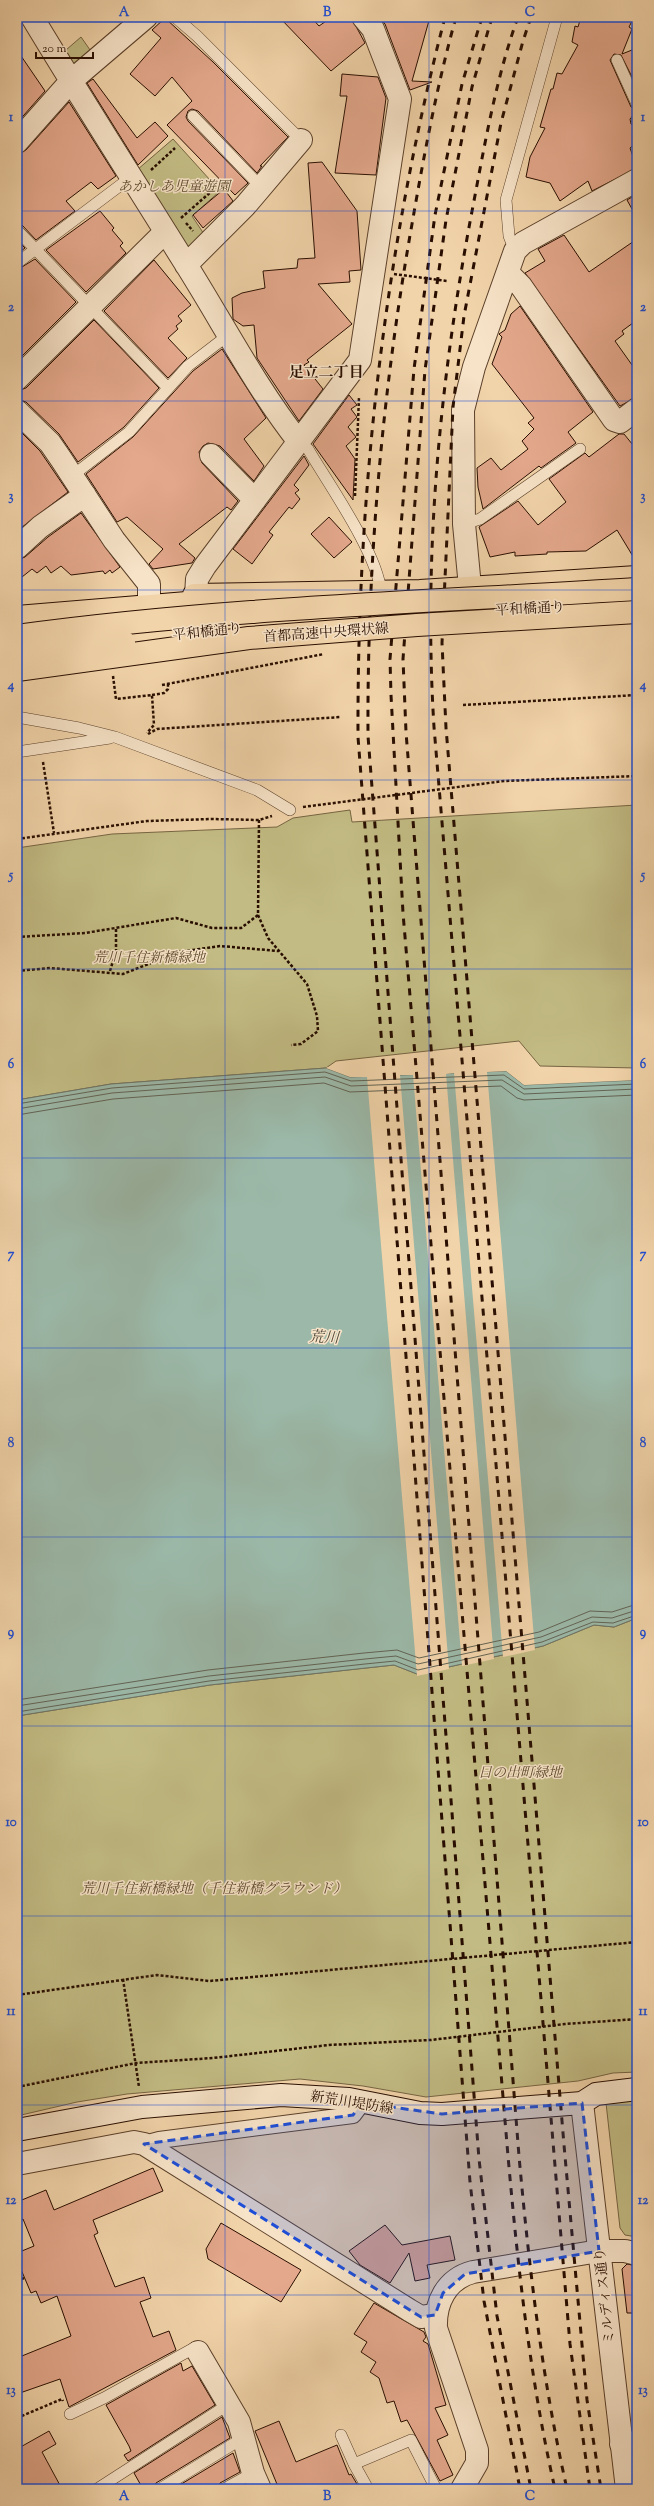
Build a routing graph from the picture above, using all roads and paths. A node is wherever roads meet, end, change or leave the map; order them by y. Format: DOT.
graph roads {
  1 [pos="32,17"];
  2 [pos="146,17"];
  3 [pos="175,17"];
  4 [pos="363,17"];
  5 [pos="557,17"];
  6 [pos="617,60"];
  7 [pos="71,82"];
  8 [pos="637,104"];
  9 [pos="193,116"];
  10 [pos="301,140"];
  11 [pos="17,142"];
  12 [pos="175,148"];
  13 [pos="131,180"];
  14 [pos="637,180"];
  15 [pos="260,187"];
  16 [pos="213,190"];
  17 [pos="171,228"];
  18 [pos="17,230"];
  19 [pos="35,249"];
  20 [pos="515,251"];
  21 [pos="17,263"];
  22 [pos="186,264"];
  23 [pos="508,273"];
  24 [pos="389,274"];
  25 [pos="447,281"];
  26 [pos="90,306"];
  27 [pos="227,336"];
  28 [pos="17,380"];
  29 [pos="168,388"];
  30 [pos="359,392"];
  31 [pos="637,409"];
  32 [pos="17,411"];
  33 [pos="299,442"];
  34 [pos="580,449"];
  35 [pos="211,455"];
  36 [pos="72,476"];
  37 [pos="85,495"];
  38 [pos="255,500"];
  39 [pos="464,524"];
  40 [pos="353,525"];
  41 [pos="17,548"];
  42 [pos="637,577"];
  43 [pos="470,587"];
  44 [pos="637,589"];
  45 [pos="381,592"];
  46 [pos="196,595"];
  47 [pos="149,597"];
  48 [pos="637,602"];
  49 [pos="303,608"];
  50 [pos="17,609"];
  51 [pos="637,612"];
  52 [pos="17,618"];
  53 [pos="17,636"];
  54 [pos="249,638"];
  55 [pos="17,651"];
  56 [pos="331,653"];
  57 [pos="17,654"];
  58 [pos="17,670"];
  59 [pos="168,684"];
  60 [pos="162,685"];
  61 [pos="152,695"];
  62 [pos="115,696"];
  63 [pos="637,696"];
  64 [pos="463,705"];
  65 [pos="17,717"];
  66 [pos="341,717"];
  67 [pos="154,725"];
  68 [pos="145,734"];
  69 [pos="114,738"];
  70 [pos="40,748"];
  71 [pos="17,752"];
  72 [pos="637,776"];
  73 [pos="290,810"];
  74 [pos="259,820"];
  75 [pos="54,833"];
  76 [pos="17,839"];
  77 [pos="258,915"];
  78 [pos="116,928"];
  79 [pos="17,937"];
  80 [pos="278,951"];
  81 [pos="17,971"];
  82 [pos="110,971"];
  83 [pos="292,1045"];
  84 [pos="637,1942"];
  85 [pos="122,1979"];
  86 [pos="17,1995"];
  87 [pos="637,2019"];
  88 [pos="136,2063"];
  89 [pos="17,2087"];
  90 [pos="637,2089"];
  91 [pos="582,2102"];
  92 [pos="362,2103"];
  93 [pos="142,2107"];
  94 [pos="17,2130"];
  95 [pos="144,2144"];
  96 [pos="17,2164"];
  97 [pos="599,2251"];
  98 [pos="637,2254"];
  99 [pos="24,2278"];
  100 [pos="17,2281"];
  101 [pos="435,2314"];
  102 [pos="198,2352"];
  103 [pos="229,2404"];
  104 [pos="70,2414"];
  105 [pos="17,2418"];
  106 [pos="341,2435"];
  107 [pos="243,2438"];
  108 [pos="632,2443"];
  109 [pos="354,2464"];
  110 [pos="256,2481"];
  111 [pos="97,2489"];
  112 [pos="160,2489"];
  113 [pos="224,2489"];
  114 [pos="368,2489"];
  115 [pos="436,2489"];
  116 [pos="462,2489"];
  117 [pos="627,2489"];
  1 -- 7 [label="street"];
  2 -- 7 [label="street"];
  3 -- 10 [label="lane"];
  4 -- 33 [label="street"];
  5 -- 20 [label="lane"];
  6 -- 8 [label="lane"];
  7 -- 11 [label="street"];
  7 -- 13 [label="street"];
  9 -- 15 [label="lane"];
  10 -- 15 [label="street"];
  12 -- 13 [label="path"];
  13 -- 17 [label="street"];
  13 -- 19 [label="lane"];
  14 -- 20 [label="street"];
  15 -- 22 [label="street"];
  16 -- 17 [label="path"];
  17 -- 22 [label="street"];
  17 -- 26 [label="street"];
  18 -- 19 [label="lane"];
  19 -- 21 [label="lane"];
  19 -- 26 [label="lane"];
  20 -- 23 [label="street"];
  22 -- 27 [label="street"];
  23 -- 31 [label="street"];
  23 -- 39 [label="street"];
  24 -- 25 [label="path"];
  26 -- 28 [label="street"];
  26 -- 29 [label="lane"];
  27 -- 29 [label="lane"];
  27 -- 33 [label="street"];
  29 -- 36 [label="lane"];
  30 -- 40 [label="path"];
  32 -- 36 [label="street"];
  33 -- 38 [label="street"];
  33 -- 40 [label="lane"];
  34 -- 39 [label="lane"];
  35 -- 38 [label="street"];
  36 -- 37 [label="street"];
  37 -- 41 [label="street"];
  37 -- 47 [label="street"];
  38 -- 46 [label="street"];
  39 -- 43 [label="street"];
  40 -- 45 [label="lane"];
  42 -- 43 [label="main road, 平和橋通り"];
  43 -- 45 [label="main road, 平和橋通り"];
  44 -- 49 [label="main road, 首都高速中央環状線, bridge"];
  45 -- 46 [label="main road, 平和橋通り"];
  46 -- 47 [label="main road, 平和橋通り"];
  47 -- 50 [label="main road, 平和橋通り"];
  48 -- 57 [label="main road, 平和橋通り"];
  49 -- 52 [label="main road, bridge"];
  49 -- 53 [label="main road, 首都高速中央環状線, bridge"];
  51 -- 54 [label="main road, 首都高速中央環状線, bridge"];
  54 -- 55 [label="main road, bridge"];
  54 -- 58 [label="main road, 首都高速中央環状線, bridge"];
  56 -- 59 [label="path"];
  59 -- 60 [label="path"];
  59 -- 61 [label="path"];
  61 -- 62 [label="path"];
  61 -- 67 [label="path"];
  63 -- 64 [label="path"];
  65 -- 69 [label="lane"];
  66 -- 68 [label="path"];
  69 -- 70 [label="lane"];
  69 -- 73 [label="lane"];
  70 -- 71 [label="lane"];
  70 -- 75 [label="path"];
  72 -- 73 [label="path"];
  73 -- 74 [label="path"];
  74 -- 75 [label="path"];
  74 -- 77 [label="path"];
  75 -- 76 [label="path"];
  77 -- 78 [label="path"];
  77 -- 80 [label="path"];
  78 -- 79 [label="path"];
  78 -- 82 [label="path"];
  80 -- 82 [label="path"];
  80 -- 83 [label="path"];
  81 -- 82 [label="path"];
  84 -- 85 [label="path"];
  85 -- 86 [label="path"];
  85 -- 88 [label="path"];
  87 -- 88 [label="path"];
  88 -- 89 [label="path"];
  88 -- 93 [label="path"];
  90 -- 91 [label="street, 新荒川堤防線"];
  91 -- 92 [label="street, 新荒川堤防線"];
  91 -- 97 [label="street, ミルディス通り"];
  92 -- 93 [label="street, 新荒川堤防線"];
  92 -- 95 [label="street"];
  93 -- 94 [label="street, 新荒川堤防線"];
  95 -- 96 [label="street"];
  95 -- 101 [label="street"];
  97 -- 98 [label="street"];
  97 -- 101 [label="street"];
  97 -- 108 [label="street, ミルディス通り"];
  99 -- 100 [label="path"];
  101 -- 116 [label="street"];
  102 -- 103 [label="street"];
  102 -- 104 [label="lane"];
  103 -- 107 [label="street"];
  103 -- 111 [label="lane"];
  104 -- 105 [label="path"];
  106 -- 109 [label="lane"];
  107 -- 110 [label="street"];
  107 -- 112 [label="lane"];
  108 -- 117 [label="street, ミルディス通り"];
  109 -- 114 [label="lane"];
  109 -- 115 [label="lane"];
  110 -- 113 [label="lane"];
}
